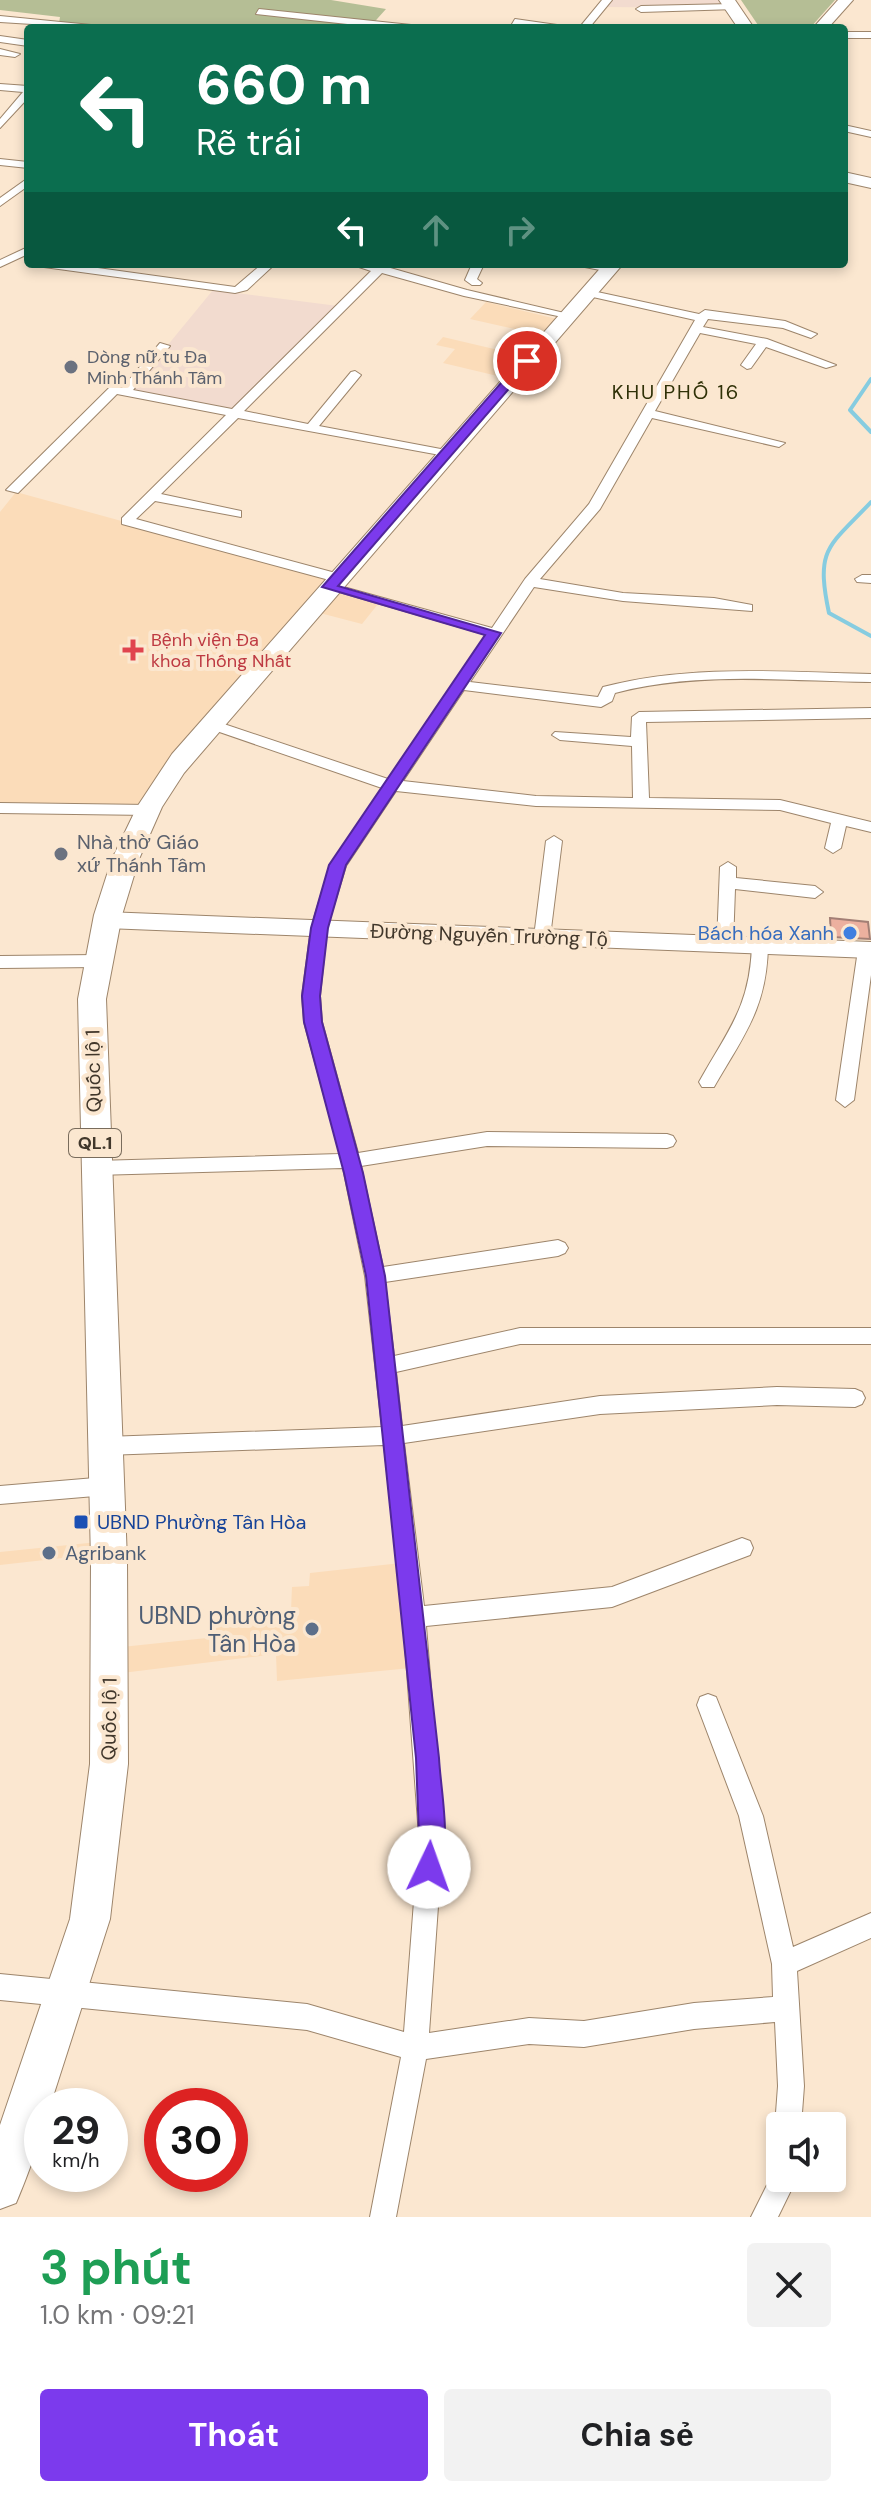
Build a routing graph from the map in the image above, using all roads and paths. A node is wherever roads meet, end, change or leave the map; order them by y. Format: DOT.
graph roads {
  1 [pos="266,0"];
  2 [pos="607,0"];
  3 [pos="846,0"];
  4 [pos="730,4"];
  5 [pos="641,9"];
  6 [pos="0,19"];
  7 [pos="515,22"];
  8 [pos="51,24"];
  9 [pos="362,24"];
  10 [pos="529,24"];
  11 [pos="587,24"];
  12 [pos="743,24"];
  13 [pos="824,24"];
  14 [pos="848,35"];
  15 [pos="871,35"];
  16 [pos="0,39"];
  17 [pos="24,42"];
  18 [pos="0,52"];
  19 [pos="15,54"];
  20 [pos="0,87"];
  21 [pos="24,90"];
  22 [pos="24,96"];
  23 [pos="0,125"];
  24 [pos="848,129"];
  25 [pos="871,134"];
  26 [pos="0,162"];
  27 [pos="24,165"];
  28 [pos="848,178"];
  29 [pos="871,183"];
  30 [pos="24,184"];
  31 [pos="0,203"];
  32 [pos="24,252"];
  33 [pos="4,261"];
  34 [pos="24,262"];
  35 [pos="73,268"];
  36 [pos="265,268"];
  37 [pos="380,268"];
  38 [pos="475,268"];
  39 [pos="610,268"];
  40 [pos="476,283"];
  41 [pos="577,304"];
  42 [pos="703,319"];
  43 [pos="811,334"];
  44 [pos="763,342"];
  45 [pos="164,346"];
  46 [pos="747,365"];
  47 [pos="830,365"];
  48 [pos="355,375"];
  49 [pos="125,392"];
  50 [pos="234,413"];
  51 [pos="647,413"];
  52 [pos="311,428"];
  53 [pos="779,443"];
  54 [pos="446,454"];
  55 [pos="13,490"];
  56 [pos="152,496"];
  57 [pos="236,514"];
  58 [pos="530,582"];
  59 [pos="334,583"];
  60 [pos="747,608"];
  61 [pos="494,633"];
  62 [pos="871,678"];
  63 [pos="458,685"];
  64 [pos="871,713"];
  65 [pos="210,724"];
  66 [pos="560,735"];
  67 [pos="639,742"];
  68 [pos="389,785"];
  69 [pos="641,803"];
  70 [pos="0,808"];
  71 [pos="149,810"];
  72 [pos="840,819"];
  73 [pos="871,827"];
  74 [pos="554,841"];
  75 [pos="833,848"];
  76 [pos="815,892"];
  77 [pos="106,920"];
  78 [pos="319,928"];
  79 [pos="542,937"];
  80 [pos="725,944"];
  81 [pos="760,945"];
  82 [pos="868,950"];
  83 [pos="98,961"];
  84 [pos="0,962"];
  85 [pos="708,1082"];
  86 [pos="845,1100"];
  87 [pos="667,1141"];
  88 [pos="351,1161"];
  89 [pos="96,1168"];
  90 [pos="558,1248"];
  91 [pos="375,1276"];
  92 [pos="869,1336"];
  93 [pos="385,1366"];
  94 [pos="855,1398"];
  95 [pos="394,1436"];
  96 [pos="106,1446"];
  97 [pos="107,1486"];
  98 [pos="0,1495"];
  99 [pos="742,1548"];
  100 [pos="414,1617"];
  101 [pos="708,1705"];
  102 [pos="871,1925"];
  103 [pos="784,1964"];
  104 [pos="0,1987"];
  105 [pos="68,1994"];
  106 [pos="785,2009"];
  107 [pos="415,2048"];
  108 [pos="789,2112"];
  109 [pos="0,2187"];
  110 [pos="777,2192"];
  111 [pos="383,2217"];
  112 [pos="764,2217"];
  1 -- 9 [label="street"];
  2 -- 11 [label="street"];
  3 -- 13 [label="main road"];
  4 -- 5 [label="street"];
  4 -- 12 [label="highway"];
  6 -- 8 [label="street"];
  7 -- 10 [label="street"];
  14 -- 15 [label="street"];
  16 -- 17 [label="street"];
  18 -- 19 [label="street"];
  20 -- 21 [label="street"];
  22 -- 23 [label="street"];
  24 -- 25 [label="street"];
  26 -- 27 [label="street"];
  28 -- 29 [label="main road"];
  30 -- 31 [label="street"];
  32 -- 33 [label="street"];
  33 -- 34 [label="street"];
  35 -- 36 [label="street"];
  37 -- 41 [label="street"];
  37 -- 50 [label="street"];
  38 -- 40 [label="street"];
  39 -- 41 [label="highway, Quốc lộ 1 / QL.1"];
  41 -- 42 [label="street"];
  41 -- 54 [label="highway, Quốc lộ 1 / QL.1"];
  42 -- 43 [label="street"];
  42 -- 44 [label="street"];
  42 -- 51 [label="street"];
  44 -- 46 [label="street"];
  44 -- 47 [label="street"];
  45 -- 49 [label="street"];
  48 -- 52 [label="street"];
  49 -- 50 [label="street"];
  49 -- 55 [label="street"];
  50 -- 52 [label="street"];
  50 -- 56 [label="street"];
  51 -- 53 [label="street"];
  51 -- 58 [label="street"];
  52 -- 54 [label="street"];
  54 -- 59 [label="highway, Quốc lộ 1 / QL.1"];
  56 -- 57 [label="street"];
  56 -- 59 [label="street"];
  58 -- 60 [label="street"];
  58 -- 61 [label="street"];
  59 -- 61 [label="street"];
  59 -- 65 [label="highway, Quốc lộ 1 / QL.1"];
  61 -- 63 [label="street"];
  62 -- 63 [label="street"];
  63 -- 68 [label="street"];
  64 -- 67 [label="street"];
  65 -- 68 [label="street"];
  65 -- 71 [label="highway, Quốc lộ 1 / QL.1"];
  66 -- 67 [label="street"];
  67 -- 69 [label="street"];
  68 -- 69 [label="street"];
  68 -- 78 [label="street"];
  69 -- 72 [label="street"];
  70 -- 71 [label="street"];
  71 -- 77 [label="highway, Quốc lộ 1 / QL.1"];
  72 -- 73 [label="street"];
  72 -- 75 [label="street"];
  74 -- 79 [label="street"];
  76 -- 80 [label="street"];
  77 -- 78 [label="main road, Đường Nguyễn Trường Tộ"];
  77 -- 83 [label="highway, Quốc lộ 1 / QL.1"];
  78 -- 79 [label="main road, Đường Nguyễn Trường Tộ"];
  78 -- 88 [label="street"];
  79 -- 80 [label="main road, Đường Nguyễn Trường Tộ"];
  80 -- 81 [label="main road, Đường Nguyễn Trường Tộ"];
  81 -- 82 [label="main road, Đường Nguyễn Trường Tộ"];
  81 -- 85 [label="street"];
  82 -- 86 [label="street"];
  83 -- 84 [label="street"];
  83 -- 89 [label="highway, Quốc lộ 1 / QL.1"];
  87 -- 88 [label="street"];
  88 -- 89 [label="street"];
  88 -- 91 [label="street"];
  89 -- 96 [label="highway, Quốc lộ 1 / QL.1"];
  90 -- 91 [label="street"];
  91 -- 93 [label="street"];
  92 -- 93 [label="street"];
  93 -- 95 [label="street"];
  94 -- 95 [label="street"];
  95 -- 96 [label="street"];
  95 -- 100 [label="street"];
  96 -- 97 [label="highway, Quốc lộ 1 / QL.1"];
  97 -- 98 [label="street"];
  97 -- 105 [label="highway, Quốc lộ 1 / QL.1"];
  99 -- 100 [label="street"];
  100 -- 107 [label="street"];
  101 -- 103 [label="street"];
  102 -- 103 [label="street"];
  103 -- 106 [label="street"];
  104 -- 105 [label="street"];
  105 -- 107 [label="street"];
  105 -- 109 [label="highway, Quốc lộ 1 / QL.1"];
  106 -- 107 [label="street"];
  106 -- 108 [label="street"];
  107 -- 111 [label="street"];
  110 -- 112 [label="street"];
}
